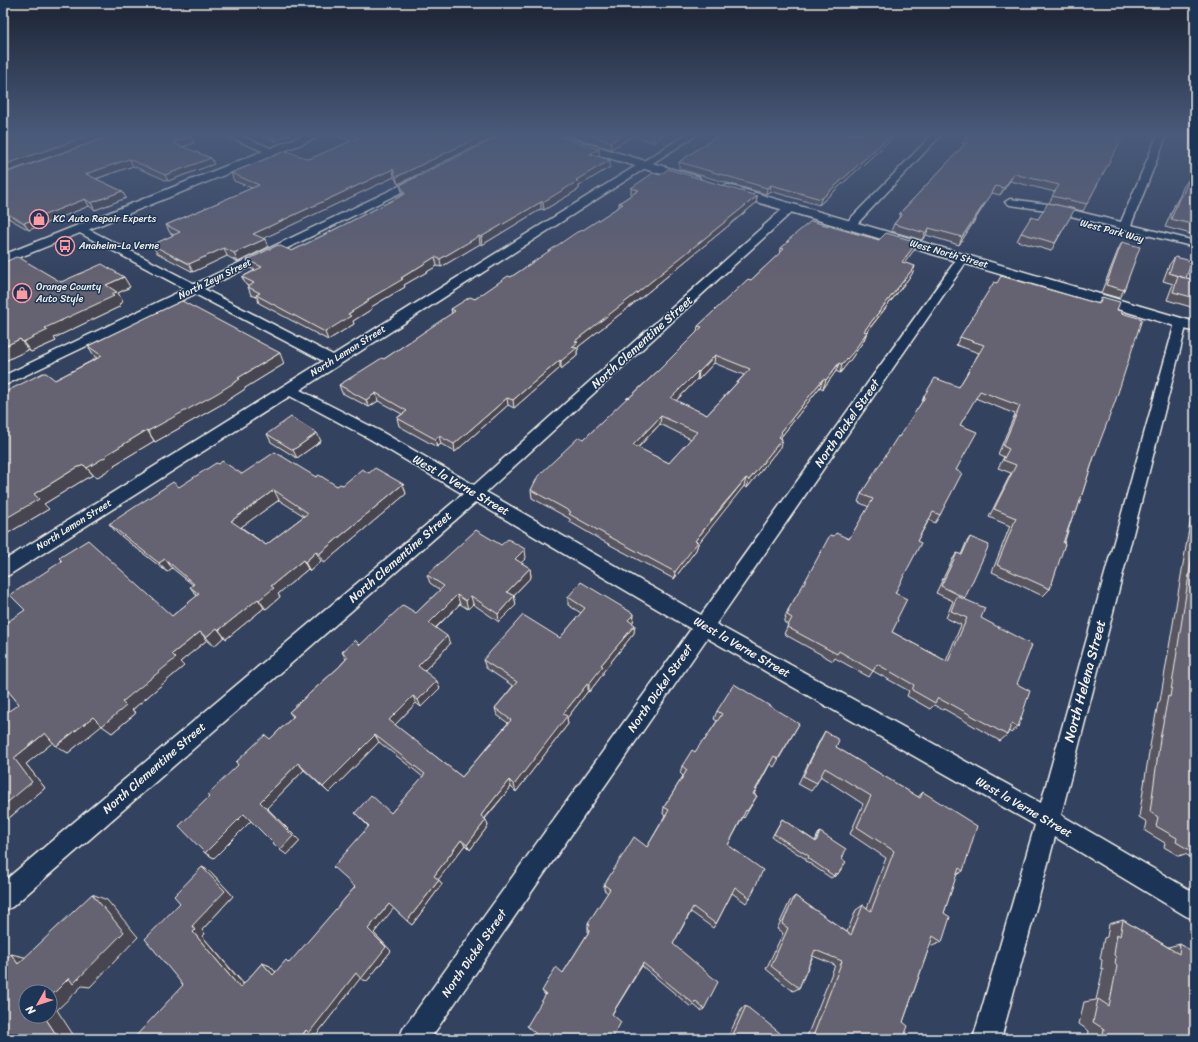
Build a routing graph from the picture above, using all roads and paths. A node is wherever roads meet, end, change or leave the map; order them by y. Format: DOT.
graph roads {
  1 [pos="196,183"];
  2 [pos="414,183"];
  3 [pos="617,183"];
  4 [pos="706,183"];
  5 [pos="891,183"];
  6 [pos="1143,183"];
  7 [pos="1010,202"];
  8 [pos="1031,206"];
  9 [pos="790,208"];
  10 [pos="850,225"];
  11 [pos="1125,226"];
  12 [pos="80,229"];
  13 [pos="1195,244"];
  14 [pos="1195,252"];
  15 [pos="963,258"];
  16 [pos="3,260"];
  17 [pos="196,288"];
  18 [pos="1188,325"];
  19 [pos="333,361"];
  20 [pos="3,382"];
  21 [pos="287,390"];
  22 [pos="475,493"];
  23 [pos="3,570"];
  24 [pos="704,626"];
  25 [pos="1048,820"];
  26 [pos="3,898"];
  27 [pos="1195,907"];
  28 [pos="413,1039"];
  29 [pos="987,1039"];
  1 -- 12 [label="street"];
  2 -- 17 [label="street, North Zeyn Street"];
  3 -- 19 [label="street, North Lemon Street"];
  4 -- 9 [label="street, West North Street"];
  5 -- 10 [label="street"];
  6 -- 11 [label="street"];
  7 -- 8 [label="street, West Park Way"];
  8 -- 11 [label="street, West Park Way"];
  8 -- 14 [label="street, West Park Way"];
  9 -- 10 [label="street, West North Street"];
  9 -- 22 [label="street, North Clementine Street"];
  10 -- 15 [label="street, West North Street"];
  11 -- 13 [label="street, West Park Way"];
  12 -- 16 [label="street"];
  12 -- 17 [label="street"];
  15 -- 18 [label="street, West North Street"];
  15 -- 24 [label="street, North Dickel Street"];
  17 -- 19 [label="street"];
  17 -- 20 [label="street, North Zeyn Street"];
  18 -- 25 [label="street, North Helena Street"];
  19 -- 21 [label="street, North Lemon Street"];
  21 -- 22 [label="street, West la Verne Street"];
  21 -- 23 [label="street, North Lemon Street"];
  22 -- 24 [label="street, West la Verne Street"];
  22 -- 26 [label="street, North Clementine Street"];
  24 -- 25 [label="street, West la Verne Street"];
  24 -- 28 [label="street, North Dickel Street"];
  25 -- 27 [label="street, West la Verne Street"];
  25 -- 29 [label="street, North Helena Street"];
}
